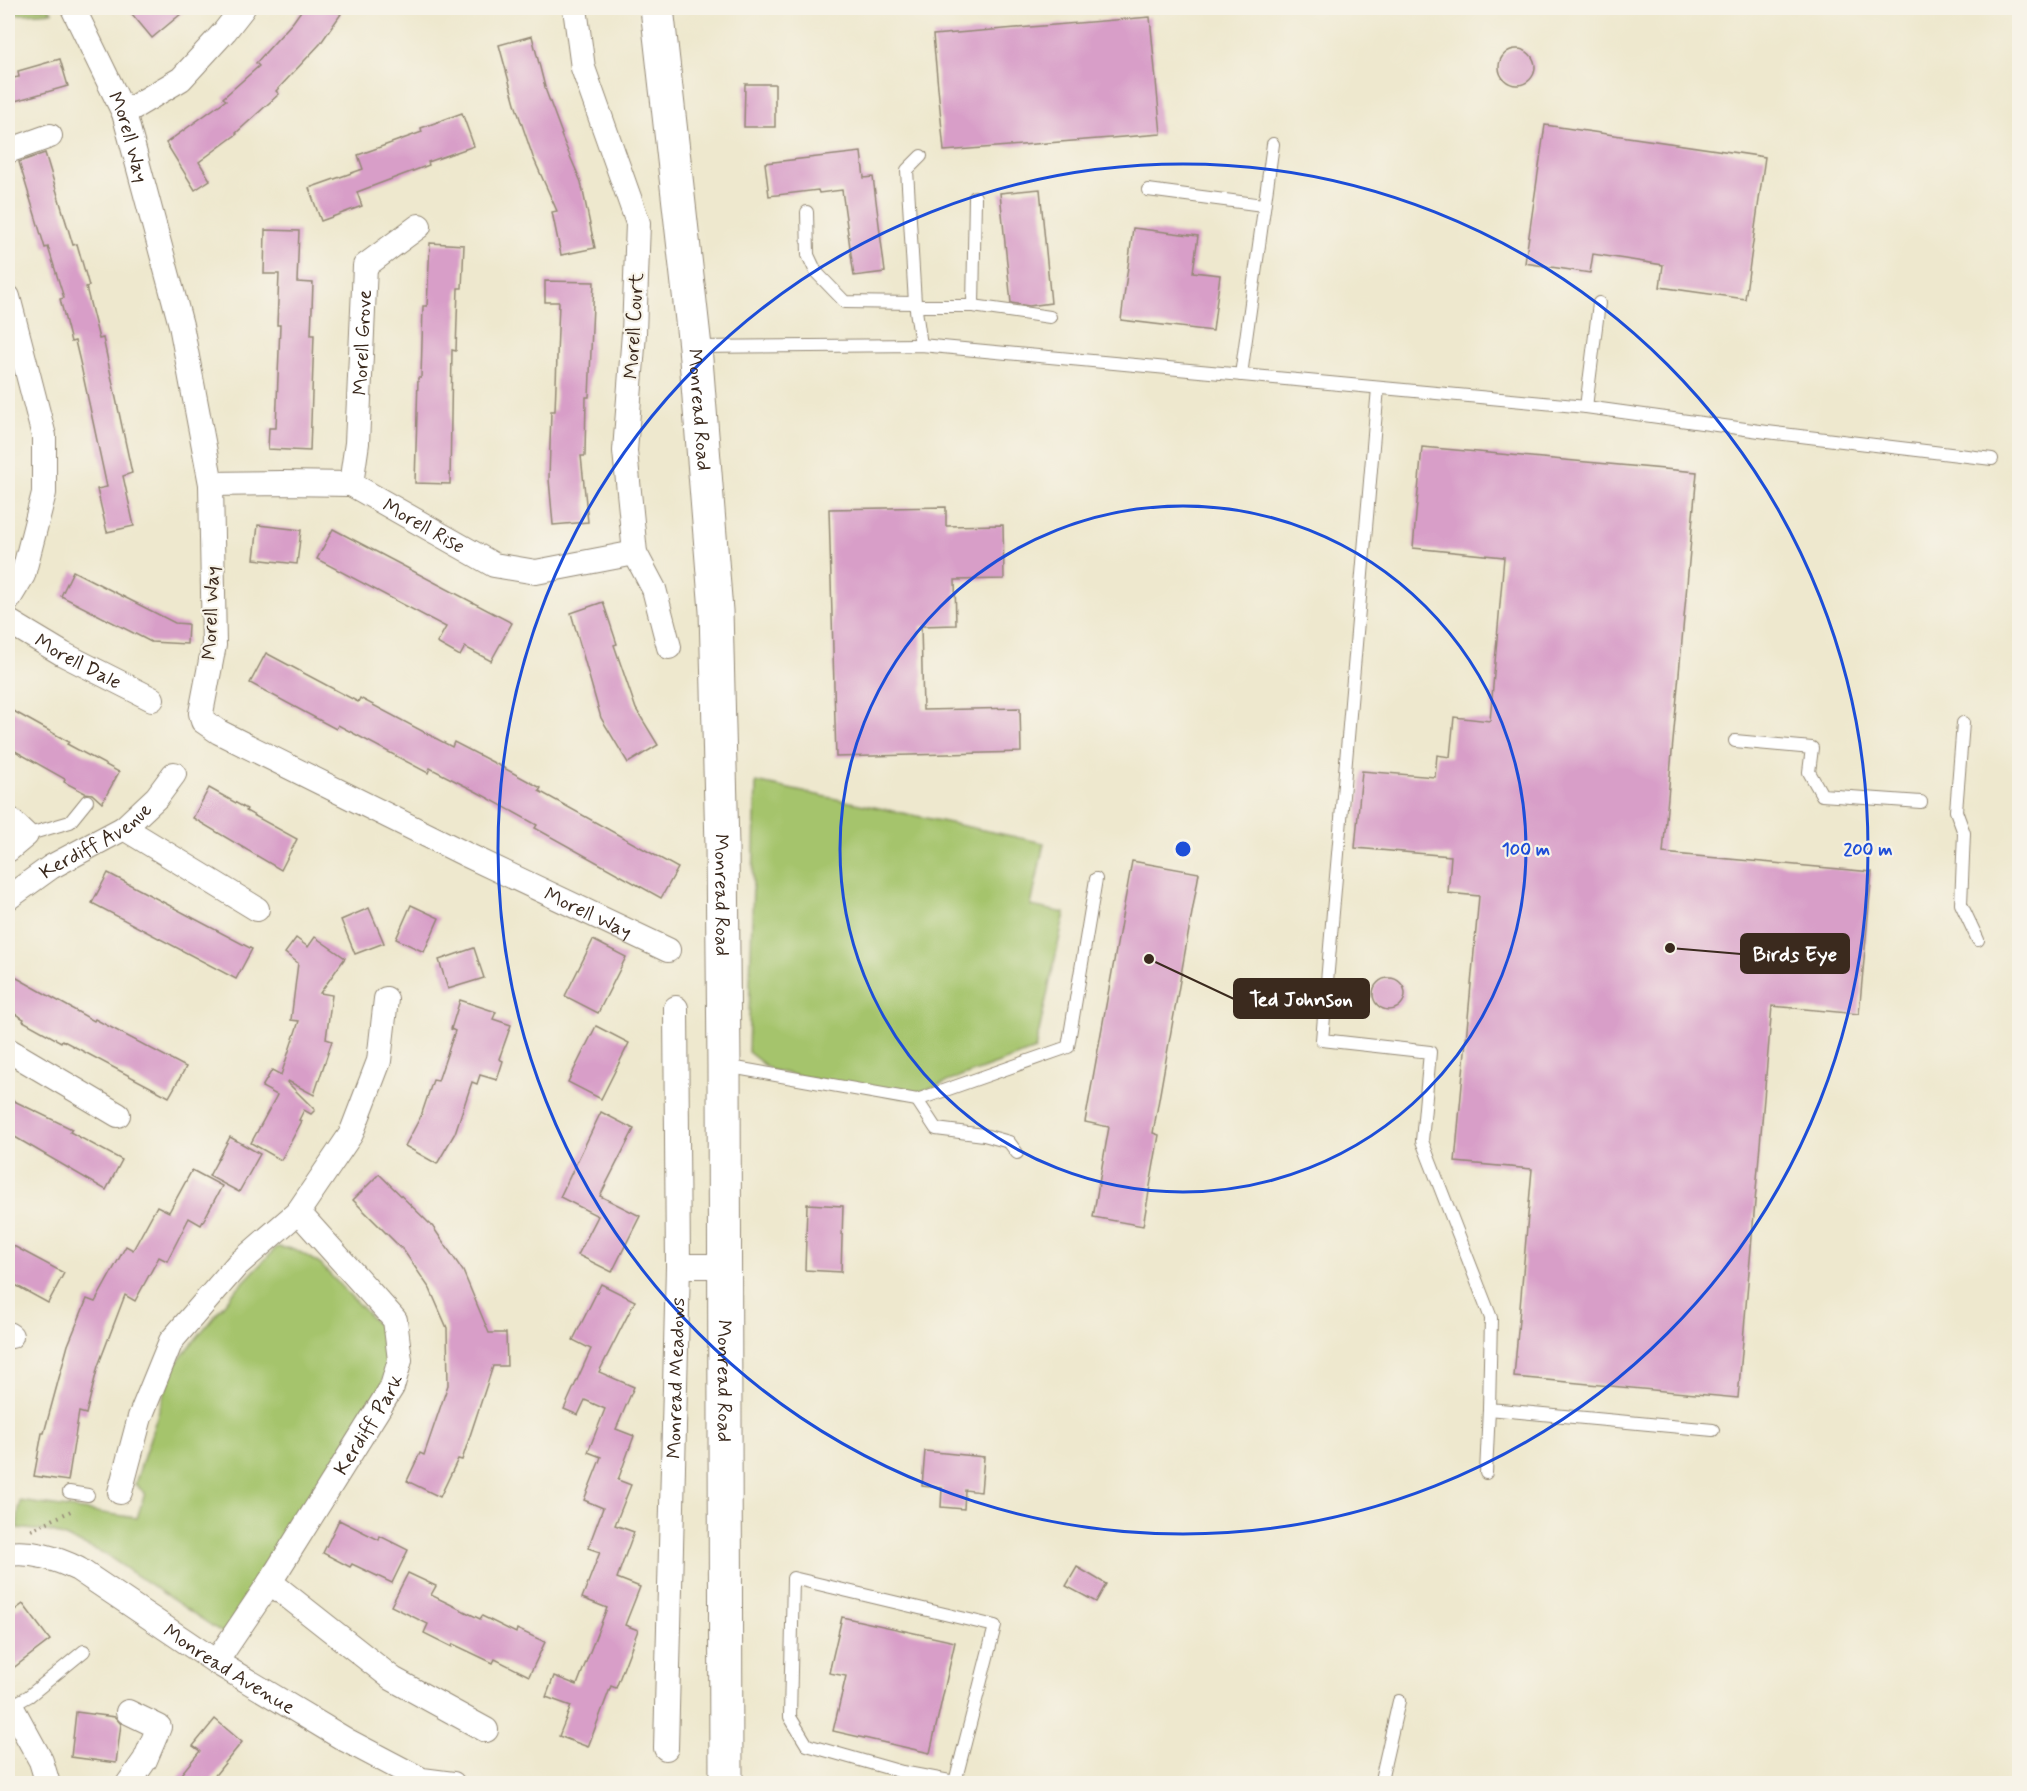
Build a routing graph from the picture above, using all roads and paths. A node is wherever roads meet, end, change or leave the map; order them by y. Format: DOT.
graph roads {
  1 [pos="74,8"];
  2 [pos="243,8"];
  3 [pos="575,8"];
  4 [pos="657,8"];
  5 [pos="123,113"];
  6 [pos="50,136"];
  7 [pos="1273,144"];
  8 [pos="8,151"];
  9 [pos="921,156"];
  10 [pos="1148,190"];
  11 [pos="975,197"];
  12 [pos="1263,205"];
  13 [pos="807,212"];
  14 [pos="419,226"];
  15 [pos="8,297"];
  16 [pos="1599,303"];
  17 [pos="916,304"];
  18 [pos="973,306"];
  19 [pos="1050,317"];
  20 [pos="921,345"];
  21 [pos="695,346"];
  22 [pos="1241,375"];
  23 [pos="1378,388"];
  24 [pos="1586,407"];
  25 [pos="1992,459"];
  26 [pos="211,484"];
  27 [pos="351,484"];
  28 [pos="635,553"];
  29 [pos="8,600"];
  30 [pos="8,621"];
  31 [pos="669,647"];
  32 [pos="152,699"];
  33 [pos="1963,723"];
  34 [pos="1735,741"];
  35 [pos="174,774"];
  36 [pos="87,801"];
  37 [pos="1921,802"];
  38 [pos="8,818"];
  39 [pos="124,828"];
  40 [pos="17,843"];
  41 [pos="1096,879"];
  42 [pos="8,898"];
  43 [pos="257,909"];
  44 [pos="1978,940"];
  45 [pos="668,950"];
  46 [pos="386,999"];
  47 [pos="676,1008"];
  48 [pos="8,1050"];
  49 [pos="724,1066"];
  50 [pos="917,1100"];
  51 [pos="118,1115"];
  52 [pos="1017,1153"];
  53 [pos="298,1212"];
  54 [pos="678,1266"];
  55 [pos="724,1266"];
  56 [pos="1489,1409"];
  57 [pos="1713,1430"];
  58 [pos="1486,1473"];
  59 [pos="69,1492"];
  60 [pos="120,1492"];
  61 [pos="88,1495"];
  62 [pos="76,1508"];
  63 [pos="24,1533"];
  64 [pos="8,1554"];
  65 [pos="270,1582"];
  66 [pos="84,1651"];
  67 [pos="216,1662"];
  68 [pos="1399,1701"];
  69 [pos="11,1706"];
  70 [pos="128,1712"];
  71 [pos="486,1730"];
  72 [pos="666,1748"];
  73 [pos="901,1778"];
  74 [pos="48,1784"];
  75 [pos="128,1784"];
  76 [pos="453,1784"];
  77 [pos="726,1784"];
  78 [pos="1380,1784"];
  1 -- 5 [label="street, Morell Way"];
  2 -- 5 [label="street"];
  3 -- 28 [label="street, Morell Court"];
  4 -- 21 [label="street, Monread Road"];
  5 -- 26 [label="street, Morell Way"];
  6 -- 8 [label="street"];
  7 -- 12 [label="lane"];
  9 -- 17 [label="lane"];
  10 -- 12 [label="lane"];
  11 -- 18 [label="lane"];
  12 -- 22 [label="lane"];
  13 -- 17 [label="lane"];
  14 -- 27 [label="street, Morell Grove"];
  15 -- 29 [label="street"];
  16 -- 24 [label="lane"];
  17 -- 18 [label="lane"];
  17 -- 20 [label="lane"];
  18 -- 19 [label="lane"];
  20 -- 21 [label="lane"];
  20 -- 22 [label="lane"];
  21 -- 49 [label="street, Monread Road"];
  22 -- 23 [label="lane"];
  23 -- 24 [label="lane"];
  23 -- 56 [label="lane"];
  24 -- 25 [label="lane"];
  26 -- 27 [label="street, Morell Rise"];
  26 -- 45 [label="street, Morell Way"];
  27 -- 28 [label="street, Morell Rise"];
  28 -- 31 [label="street, Morell Court"];
  30 -- 32 [label="street, Morell Dale"];
  33 -- 44 [label="lane"];
  34 -- 37 [label="lane"];
  35 -- 39 [label="street, Kerdiff Avenue"];
  36 -- 40 [label="lane"];
  38 -- 40 [label="street"];
  39 -- 42 [label="street, Kerdiff Avenue"];
  39 -- 43 [label="street"];
  41 -- 50 [label="lane"];
  46 -- 53 [label="street"];
  47 -- 54 [label="street, Monread Meadows"];
  48 -- 51 [label="street"];
  49 -- 50 [label="lane"];
  49 -- 55 [label="street, Monread Road"];
  50 -- 52 [label="lane"];
  53 -- 60 [label="street"];
  53 -- 65 [label="street, Kerdiff Park"];
  54 -- 55 [label="street"];
  54 -- 72 [label="street, Monread Meadows"];
  55 -- 77 [label="street, Monread Road"];
  56 -- 57 [label="lane"];
  56 -- 58 [label="lane"];
  59 -- 61 [label="lane"];
  62 -- 63 [label="path"];
  64 -- 67 [label="street, Monread Avenue"];
  65 -- 67 [label="street, Kerdiff Park"];
  65 -- 71 [label="street"];
  66 -- 69 [label="lane"];
  67 -- 76 [label="street, Monread Avenue"];
  68 -- 78 [label="lane"];
  69 -- 74 [label="street"];
  70 -- 75 [label="street"];
  73 -- 73 [label="lane"];
}
